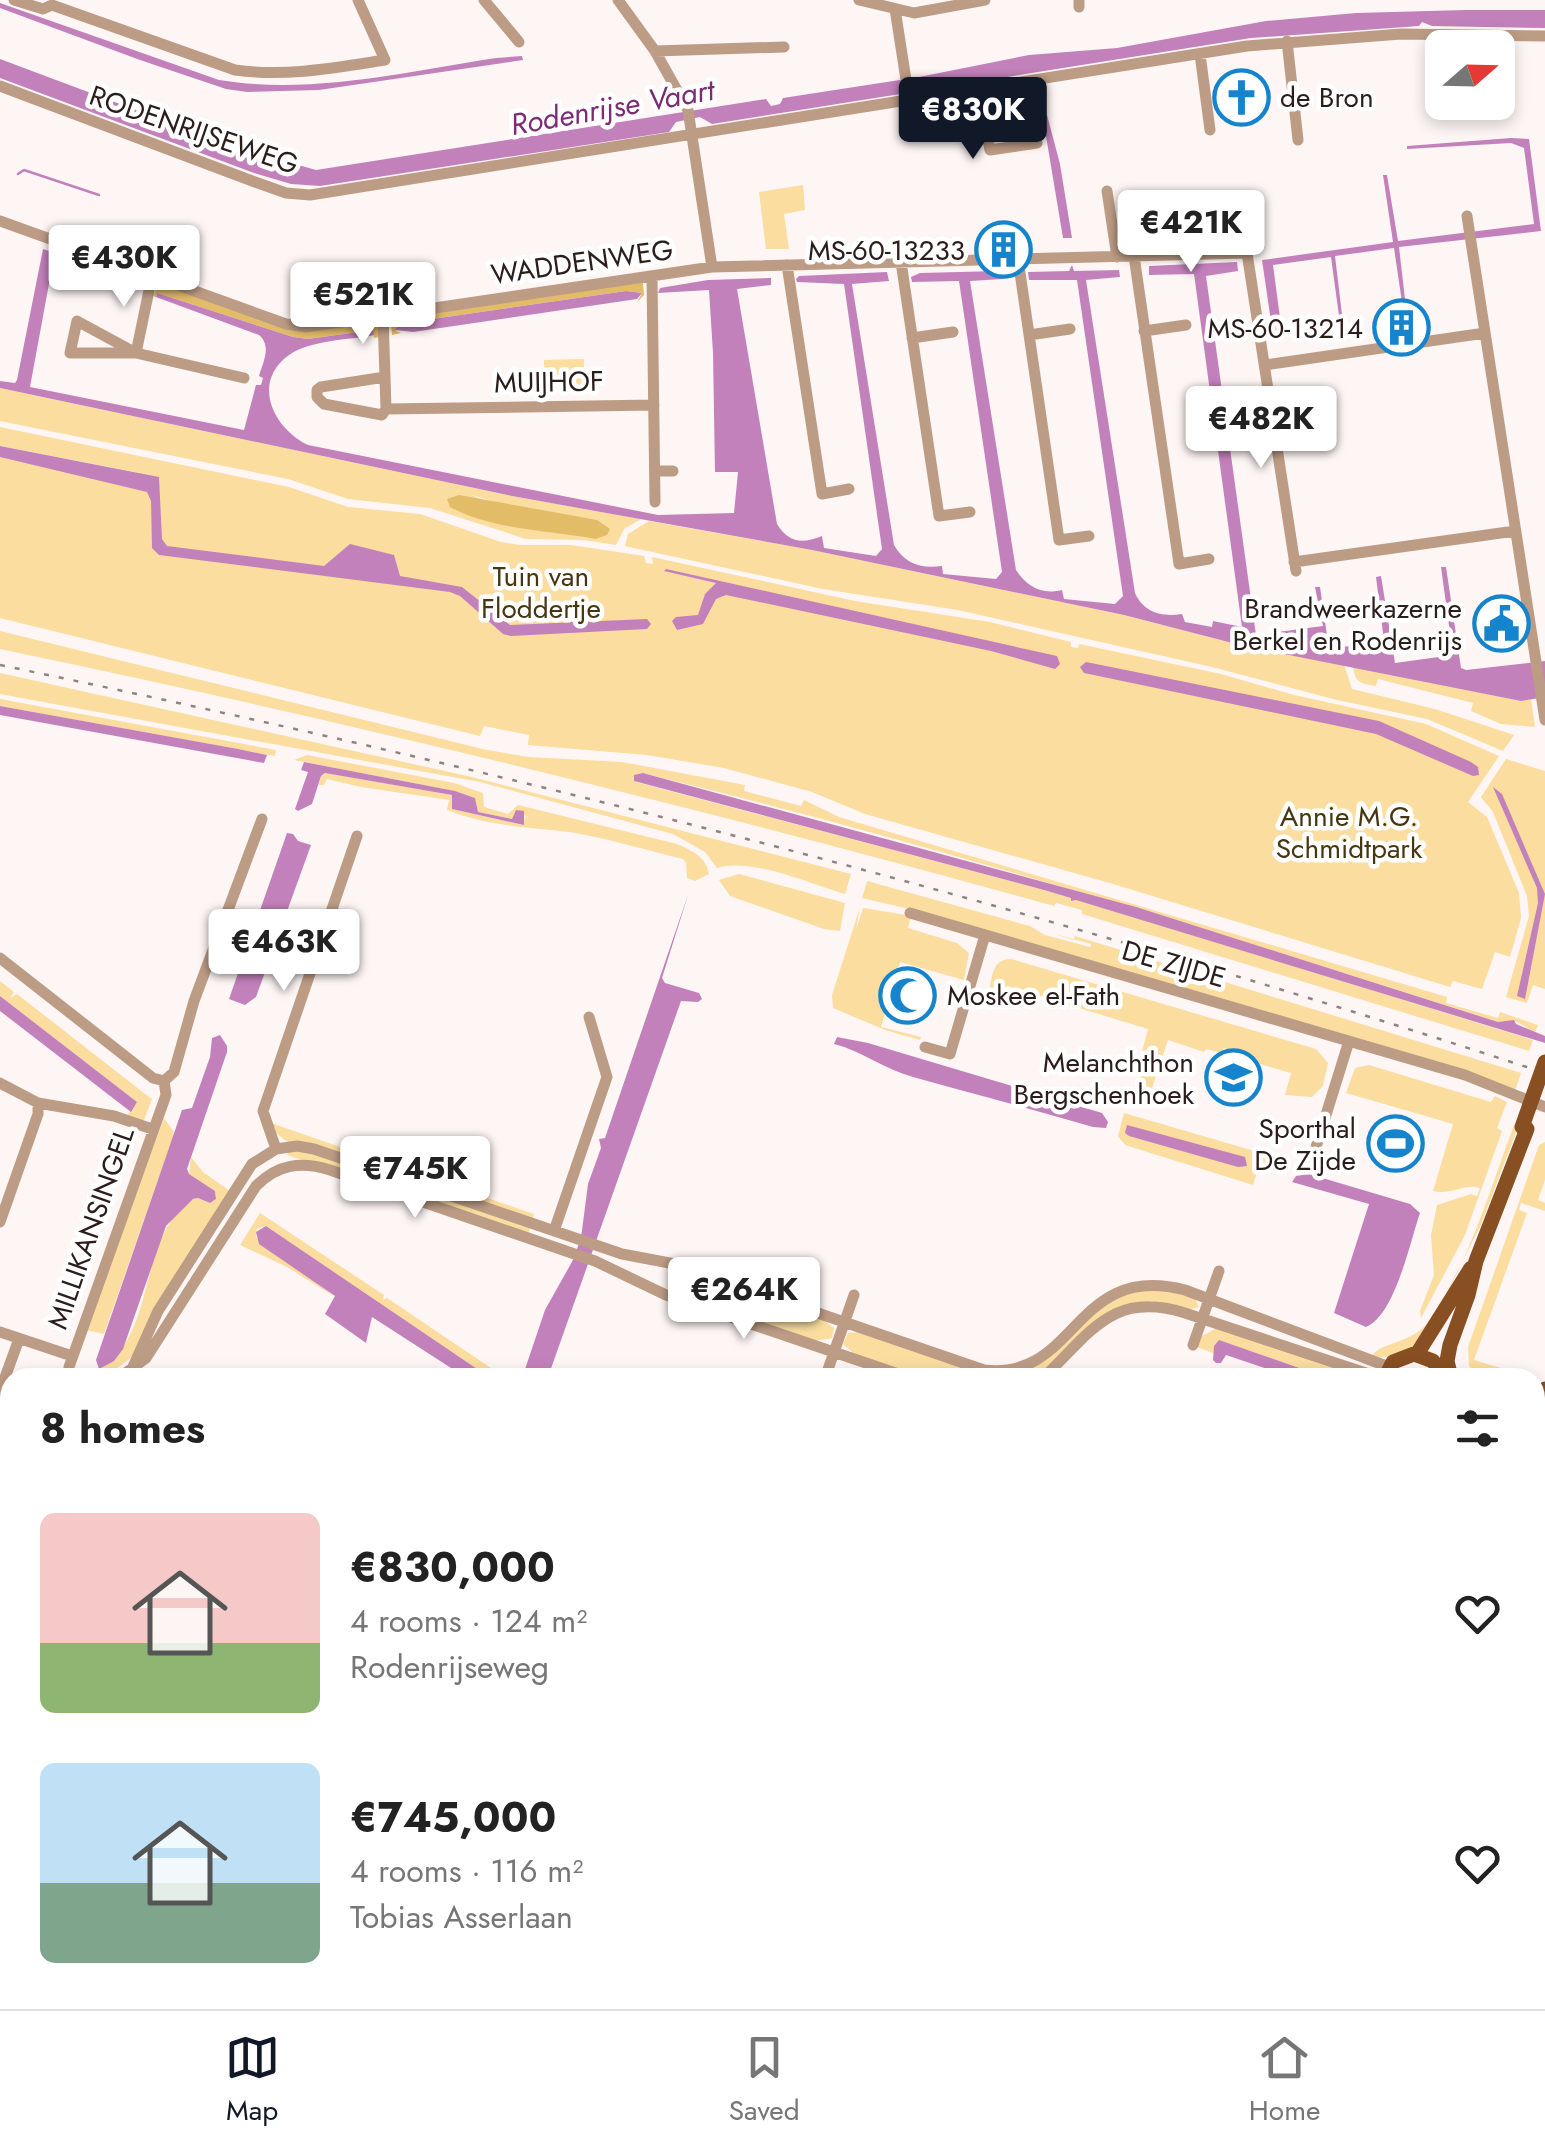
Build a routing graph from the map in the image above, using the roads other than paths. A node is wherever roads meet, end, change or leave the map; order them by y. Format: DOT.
graph roads {
  1 [pos="14,0"];
  2 [pos="358,0"];
  3 [pos="484,0"];
  4 [pos="618,0"];
  5 [pos="859,0"];
  6 [pos="985,0"];
  7 [pos="52,3"];
  8 [pos="894,9"];
  9 [pos="1545,36"];
  10 [pos="1287,41"];
  11 [pos="518,42"];
  12 [pos="784,47"];
  13 [pos="655,51"];
  14 [pos="1200,54"];
  15 [pos="0,86"];
  16 [pos="978,89"];
  17 [pos="908,97"];
  18 [pos="1210,130"];
  19 [pos="692,136"];
  20 [pos="1298,140"];
  21 [pos="1037,142"];
  22 [pos="1106,192"];
  23 [pos="1467,216"];
  24 [pos="0,221"];
  25 [pos="1134,256"];
  26 [pos="1117,257"];
  27 [pos="1018,260"];
  28 [pos="901,262"];
  29 [pos="787,265"];
  30 [pos="712,268"];
  31 [pos="152,276"];
  32 [pos="652,277"];
  33 [pos="383,316"];
  34 [pos="1186,325"];
  35 [pos="1070,329"];
  36 [pos="1144,331"];
  37 [pos="953,332"];
  38 [pos="1485,333"];
  39 [pos="1028,335"];
  40 [pos="912,338"];
  41 [pos="136,353"];
  42 [pos="1265,365"];
  43 [pos="385,377"];
  44 [pos="244,378"];
  45 [pos="654,405"];
  46 [pos="386,409"];
  47 [pos="655,471"];
  48 [pos="672,471"];
  49 [pos="849,489"];
  50 [pos="654,502"];
  51 [pos="970,512"];
  52 [pos="1515,531"];
  53 [pos="1089,536"];
  54 [pos="1209,559"];
  55 [pos="1545,720"];
  56 [pos="262,819"];
  57 [pos="357,836"];
  58 [pos="910,913"];
  59 [pos="986,935"];
  60 [pos="0,958"];
  61 [pos="589,1017"];
  62 [pos="1348,1041"];
  63 [pos="924,1047"];
  64 [pos="1545,1062"];
  65 [pos="1545,1079"];
  66 [pos="164,1082"];
  67 [pos="0,1083"];
  68 [pos="38,1103"];
  69 [pos="1545,1108"];
  70 [pos="1524,1128"];
  71 [pos="152,1129"];
  72 [pos="276,1149"];
  73 [pos="1311,1163"];
  74 [pos="0,1222"];
  75 [pos="554,1231"];
  76 [pos="1476,1261"];
  77 [pos="184,1268"];
  78 [pos="1219,1271"];
  79 [pos="202,1280"];
  80 [pos="854,1295"];
  81 [pos="1209,1299"];
  82 [pos="1202,1319"];
  83 [pos="844,1322"];
  84 [pos="0,1332"];
  85 [pos="19,1339"];
  86 [pos="1193,1345"];
  87 [pos="834,1351"];
  88 [pos="1420,1355"];
  89 [pos="9,1368"];
  90 [pos="132,1368"];
  91 [pos="133,1368"];
  92 [pos="828,1368"];
  93 [pos="882,1368"];
  94 [pos="984,1368"];
  95 [pos="1015,1368"];
  96 [pos="1053,1368"];
  97 [pos="1364,1368"];
  98 [pos="1371,1368"];
  99 [pos="1393,1368"];
  100 [pos="1441,1368"];
  101 [pos="1448,1368"];
  1 -- 7 [label="street"];
  2 -- 7 [label="street"];
  3 -- 11 [label="street"];
  4 -- 13 [label="street"];
  5 -- 8 [label="street"];
  6 -- 8 [label="street"];
  8 -- 17 [label="street"];
  9 -- 10 [label="street, RODENRIJSEWEG"];
  10 -- 14 [label="street, RODENRIJSEWEG"];
  10 -- 20 [label="street"];
  12 -- 13 [label="street"];
  13 -- 19 [label="street, WADDENWEG"];
  14 -- 16 [label="street, RODENRIJSEWEG"];
  14 -- 18 [label="street"];
  15 -- 19 [label="street, RODENRIJSEWEG"];
  16 -- 17 [label="street, RODENRIJSEWEG"];
  16 -- 21 [label="street"];
  17 -- 19 [label="street, RODENRIJSEWEG"];
  19 -- 30 [label="street, WADDENWEG"];
  22 -- 26 [label="street"];
  23 -- 38 [label="street"];
  24 -- 31 [label="street, WADDENWEG"];
  25 -- 26 [label="street, WADDENWEG"];
  25 -- 36 [label="street"];
  25 -- 42 [label="street, WADDENWEG"];
  26 -- 27 [label="street, WADDENWEG"];
  27 -- 28 [label="street, WADDENWEG"];
  27 -- 39 [label="street"];
  28 -- 29 [label="street, WADDENWEG"];
  28 -- 40 [label="street"];
  29 -- 30 [label="street, WADDENWEG"];
  29 -- 49 [label="street"];
  30 -- 32 [label="street, WADDENWEG"];
  31 -- 33 [label="street, WADDENWEG"];
  31 -- 41 [label="street"];
  32 -- 33 [label="street, WADDENWEG"];
  32 -- 45 [label="street"];
  33 -- 43 [label="street"];
  34 -- 36 [label="street"];
  35 -- 39 [label="street"];
  36 -- 54 [label="street"];
  37 -- 40 [label="street"];
  38 -- 42 [label="street"];
  38 -- 52 [label="street"];
  39 -- 53 [label="street"];
  40 -- 51 [label="street"];
  41 -- 41 [label="street"];
  41 -- 44 [label="street"];
  42 -- 52 [label="street"];
  43 -- 46 [label="street"];
  43 -- 46 [label="street, MUIJHOF"];
  45 -- 46 [label="street, MUIJHOF"];
  45 -- 47 [label="street"];
  47 -- 48 [label="street"];
  47 -- 50 [label="street"];
  52 -- 55 [label="street"];
  56 -- 66 [label="street, MILLIKANSINGEL"];
  57 -- 72 [label="street"];
  58 -- 59 [label="street, DE ZIJDE"];
  59 -- 62 [label="street, DE ZIJDE"];
  59 -- 63 [label="street"];
  60 -- 66 [label="street"];
  61 -- 75 [label="street"];
  62 -- 69 [label="street, DE ZIJDE"];
  62 -- 73 [label="street"];
  64 -- 70 [label="main road, bridge"];
  65 -- 70 [label="main road, bridge"];
  66 -- 71 [label="street, MILLIKANSINGEL"];
  67 -- 68 [label="street"];
  68 -- 71 [label="street"];
  68 -- 74 [label="street"];
  70 -- 76 [label="main road"];
  71 -- 85 [label="street, MILLIKANSINGEL"];
  72 -- 75 [label="street"];
  72 -- 77 [label="street"];
  75 -- 83 [label="street"];
  76 -- 88 [label="main road"];
  76 -- 101 [label="main road"];
  77 -- 79 [label="street"];
  77 -- 90 [label="street"];
  78 -- 81 [label="street"];
  79 -- 87 [label="street"];
  79 -- 91 [label="street"];
  80 -- 83 [label="street"];
  81 -- 82 [label="street"];
  81 -- 95 [label="street"];
  81 -- 98 [label="street"];
  82 -- 86 [label="street"];
  82 -- 96 [label="street"];
  82 -- 97 [label="street"];
  83 -- 87 [label="street"];
  83 -- 94 [label="street"];
  84 -- 85 [label="street"];
  85 -- 89 [label="street, MILLIKANSINGEL"];
  87 -- 92 [label="street"];
  87 -- 93 [label="street"];
  88 -- 99 [label="main road"];
  88 -- 100 [label="main road"];
}
